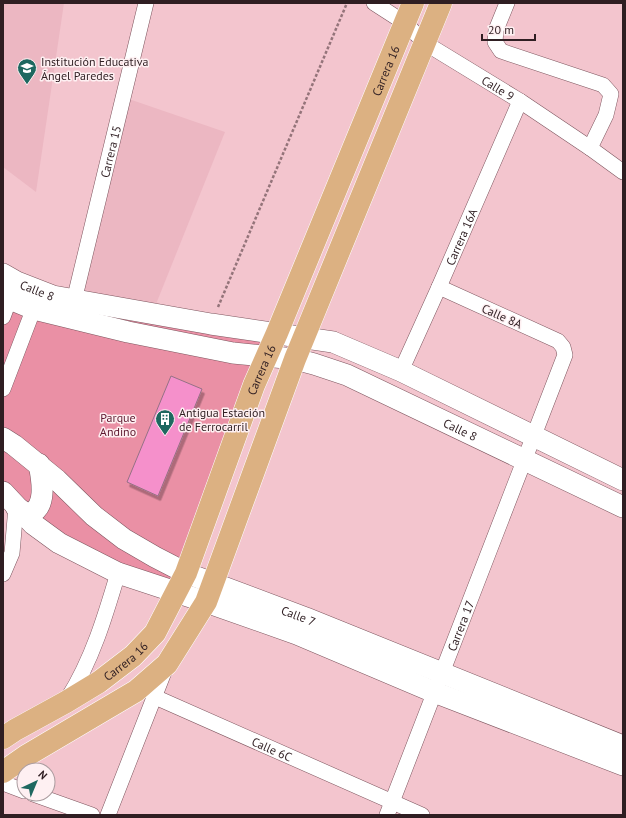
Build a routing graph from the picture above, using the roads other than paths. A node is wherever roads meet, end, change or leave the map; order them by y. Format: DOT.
graph roads {
  1 [pos="146,3"];
  2 [pos="374,3"];
  3 [pos="413,3"];
  4 [pos="441,3"];
  5 [pos="507,3"];
  6 [pos="404,24"];
  7 [pos="426,43"];
  8 [pos="520,100"];
  9 [pos="590,148"];
  10 [pos="623,172"];
  11 [pos="439,287"];
  12 [pos="7,293"];
  13 [pos="37,301"];
  14 [pos="72,309"];
  15 [pos="277,333"];
  16 [pos="305,337"];
  17 [pos="563,347"];
  18 [pos="266,357"];
  19 [pos="295,359"];
  20 [pos="401,372"];
  21 [pos="3,389"];
  22 [pos="535,436"];
  23 [pos="3,438"];
  24 [pos="524,460"];
  25 [pos="39,464"];
  26 [pos="623,480"];
  27 [pos="7,506"];
  28 [pos="623,507"];
  29 [pos="118,573"];
  30 [pos="186,573"];
  31 [pos="3,574"];
  32 [pos="176,593"];
  33 [pos="210,593"];
  34 [pos="167,664"];
  35 [pos="442,672"];
  36 [pos="434,692"];
  37 [pos="155,697"];
  38 [pos="66,702"];
  39 [pos="3,738"];
  40 [pos="623,746"];
  41 [pos="623,765"];
  42 [pos="3,772"];
  43 [pos="3,783"];
  44 [pos="16,788"];
  45 [pos="56,802"];
  46 [pos="389,809"];
  47 [pos="92,815"];
  48 [pos="108,815"];
  49 [pos="422,815"];
  1 -- 14 [label="street, Carrera 15"];
  2 -- 6 [label="street, Calle 9"];
  3 -- 6 [label="main road, Carrera 16"];
  4 -- 7 [label="main road"];
  5 -- 9 [label="street"];
  6 -- 7 [label="street, Calle 9"];
  6 -- 15 [label="main road, Carrera 16"];
  7 -- 8 [label="street, Calle 9"];
  7 -- 16 [label="main road"];
  8 -- 9 [label="street, Calle 9"];
  8 -- 11 [label="street, Carrera 16A"];
  9 -- 10 [label="street, Calle 9"];
  11 -- 17 [label="street, Calle 8A"];
  11 -- 20 [label="street, Carrera 16A"];
  12 -- 13 [label="main road, Calle 8"];
  13 -- 14 [label="main road, Calle 8"];
  13 -- 21 [label="street"];
  14 -- 15 [label="main road"];
  14 -- 18 [label="main road, Calle 8"];
  15 -- 16 [label="main road"];
  15 -- 18 [label="main road, Carrera 16"];
  16 -- 19 [label="main road"];
  16 -- 20 [label="main road"];
  17 -- 22 [label="street, Carrera 17"];
  18 -- 19 [label="main road, Calle 8"];
  18 -- 30 [label="main road, Carrera 16"];
  19 -- 24 [label="main road, Calle 8"];
  19 -- 33 [label="main road"];
  20 -- 22 [label="main road"];
  22 -- 24 [label="street, Carrera 17"];
  22 -- 26 [label="main road"];
  23 -- 25 [label="main road, Calle 7"];
  24 -- 28 [label="main road, Calle 8"];
  24 -- 35 [label="street, Carrera 17"];
  25 -- 27 [label="main road"];
  25 -- 30 [label="main road, Calle 7"];
  27 -- 29 [label="main road, Calle 7"];
  27 -- 31 [label="street"];
  29 -- 32 [label="main road, Calle 7"];
  29 -- 38 [label="street"];
  30 -- 32 [label="main road, Carrera 16"];
  30 -- 33 [label="main road, Calle 7"];
  32 -- 33 [label="main road, Calle 7"];
  32 -- 38 [label="main road, Carrera 16"];
  33 -- 34 [label="main road"];
  33 -- 35 [label="main road, Calle 7"];
  33 -- 36 [label="main road, Calle 7"];
  34 -- 37 [label="street"];
  34 -- 42 [label="main road"];
  35 -- 36 [label="street, Carrera 17"];
  35 -- 40 [label="main road, Calle 7"];
  36 -- 41 [label="main road, Calle 7"];
  36 -- 46 [label="street, Carrera 17"];
  37 -- 46 [label="street, Calle 6C"];
  37 -- 48 [label="street"];
  38 -- 39 [label="main road, Carrera 16"];
  43 -- 44 [label="street"];
  45 -- 47 [label="street"];
  46 -- 49 [label="street, Calle 6C"];
}
